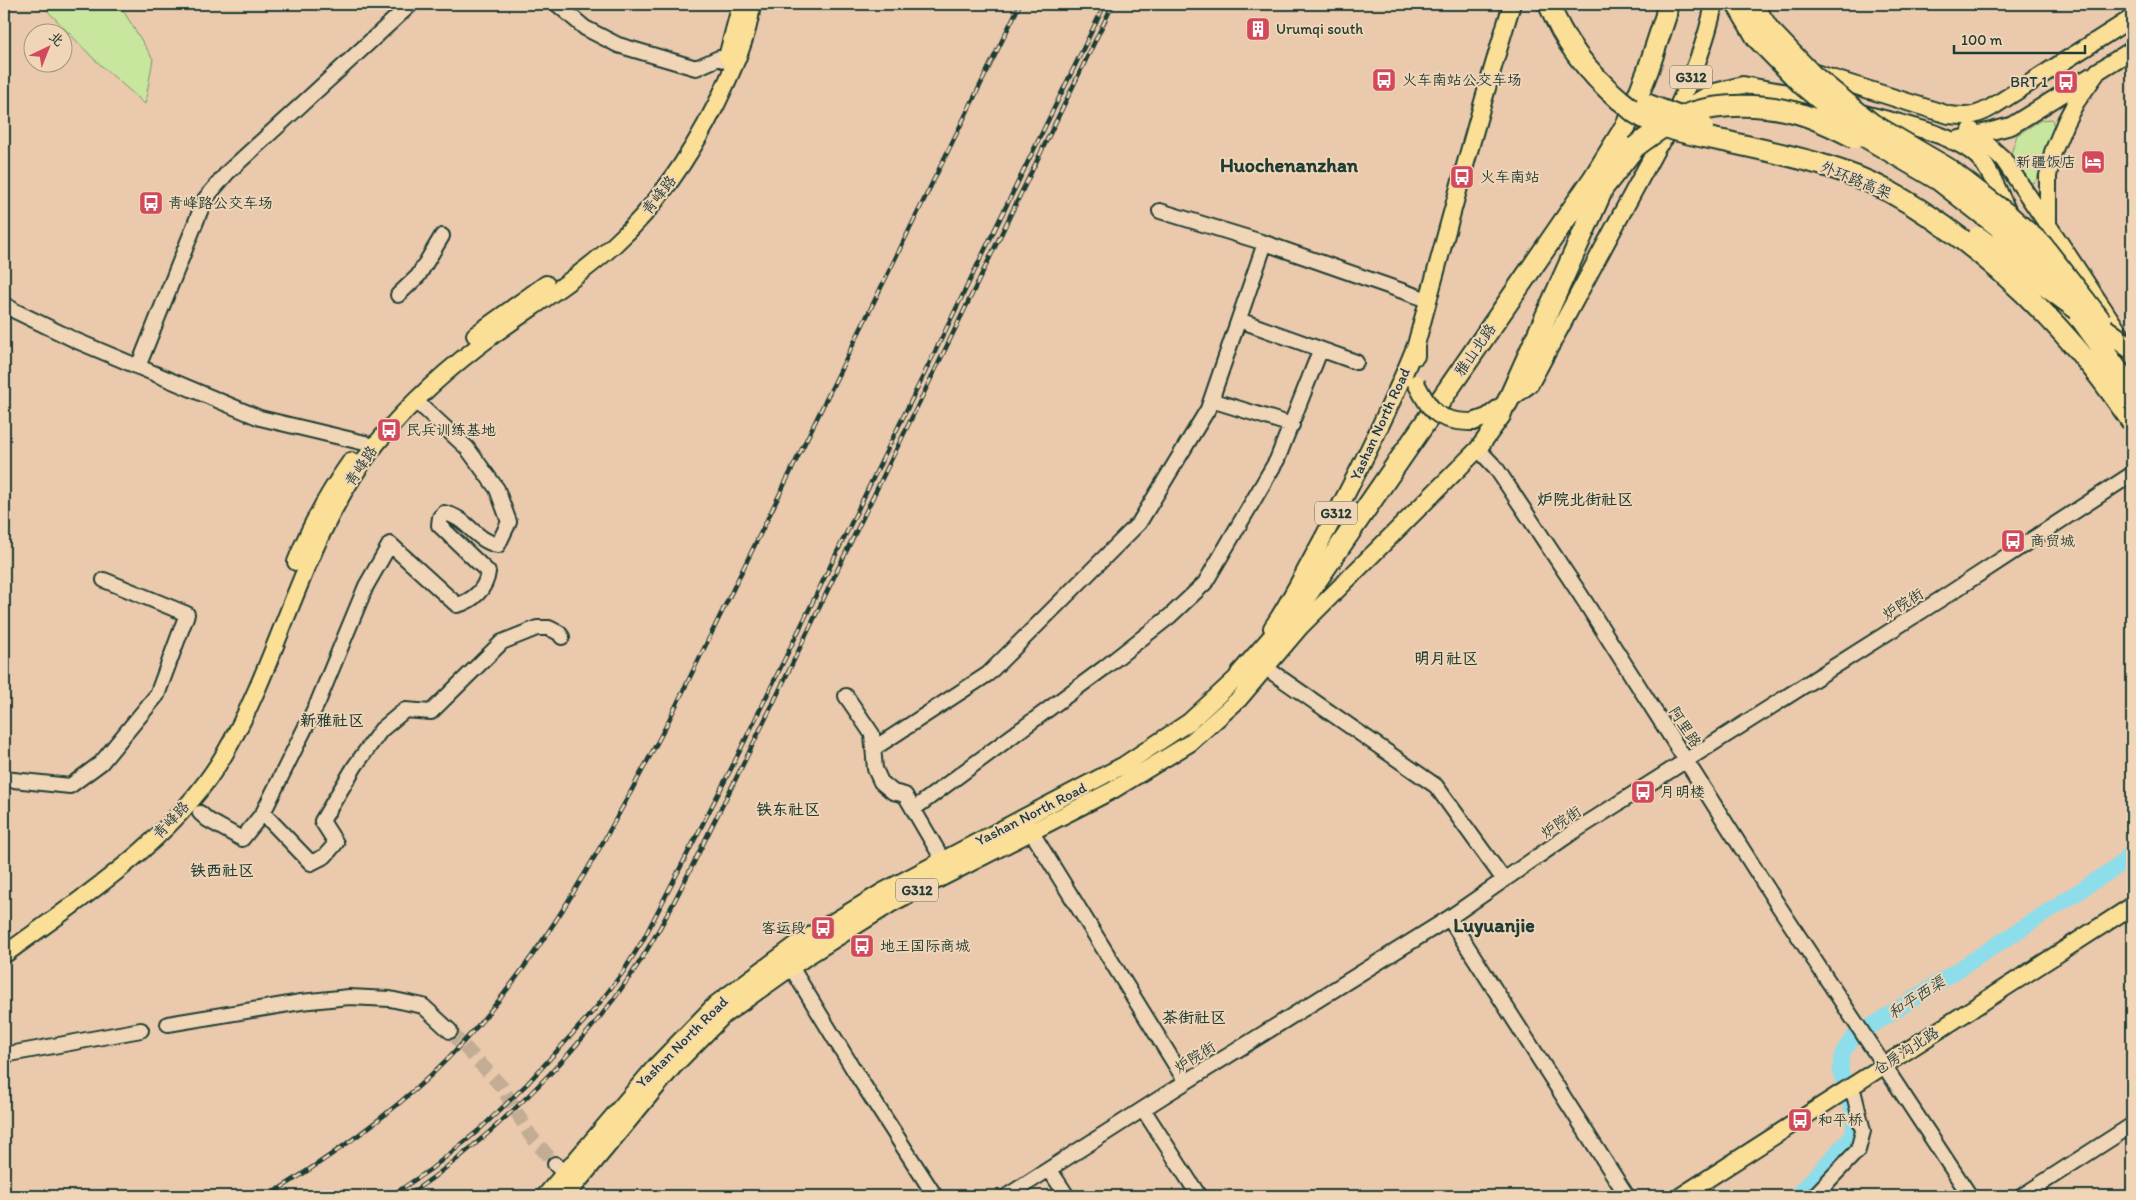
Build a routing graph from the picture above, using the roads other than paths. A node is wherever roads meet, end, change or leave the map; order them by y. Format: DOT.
graph roads {
  1 [pos="411,4"];
  2 [pos="557,4"];
  3 [pos="741,4"];
  4 [pos="752,4"];
  5 [pos="1512,4"];
  6 [pos="1549,4"];
  7 [pos="1560,4"];
  8 [pos="1667,4"];
  9 [pos="1714,4"];
  10 [pos="1738,4"];
  11 [pos="1752,4"];
  12 [pos="2132,18"];
  13 [pos="2132,50"];
  14 [pos="730,62"];
  15 [pos="2098,71"];
  16 [pos="1987,110"];
  17 [pos="1949,115"];
  18 [pos="1978,135"];
  19 [pos="1952,140"];
  20 [pos="1658,146"];
  21 [pos="1983,163"];
  22 [pos="1939,180"];
  23 [pos="1605,185"];
  24 [pos="1160,211"];
  25 [pos="2048,225"];
  26 [pos="442,236"];
  27 [pos="1265,243"];
  28 [pos="398,295"];
  29 [pos="1428,300"];
  30 [pos="4,304"];
  31 [pos="1239,320"];
  32 [pos="1416,345"];
  33 [pos="1320,351"];
  34 [pos="2132,351"];
  35 [pos="1356,362"];
  36 [pos="138,367"];
  37 [pos="2132,368"];
  38 [pos="2132,390"];
  39 [pos="1211,400"];
  40 [pos="414,402"];
  41 [pos="1507,403"];
  42 [pos="2132,422"];
  43 [pos="1292,425"];
  44 [pos="2132,426"];
  45 [pos="369,445"];
  46 [pos="1478,449"];
  47 [pos="2132,474"];
  48 [pos="104,580"];
  49 [pos="1300,627"];
  50 [pos="562,637"];
  51 [pos="1266,668"];
  52 [pos="1241,674"];
  53 [pos="846,696"];
  54 [pos="873,749"];
  55 [pos="1687,760"];
  56 [pos="4,779"];
  57 [pos="915,808"];
  58 [pos="200,813"];
  59 [pos="263,813"];
  60 [pos="1027,825"];
  61 [pos="943,860"];
  62 [pos="1504,880"];
  63 [pos="2132,906"];
  64 [pos="1449,918"];
  65 [pos="2132,918"];
  66 [pos="4,942"];
  67 [pos="4,955"];
  68 [pos="791,967"];
  69 [pos="168,1024"];
  70 [pos="141,1030"];
  71 [pos="450,1031"];
  72 [pos="4,1055"];
  73 [pos="1887,1068"];
  74 [pos="1186,1082"];
  75 [pos="1848,1094"];
  76 [pos="1143,1108"];
  77 [pos="2132,1125"];
  78 [pos="560,1169"];
  79 [pos="1049,1169"];
  80 [pos="572,1191"];
  81 [pos="545,1196"];
  82 [pos="935,1196"];
  83 [pos="1007,1196"];
  84 [pos="1067,1196"];
  85 [pos="1199,1196"];
  86 [pos="1627,1196"];
  87 [pos="1681,1196"];
  88 [pos="1696,1196"];
  89 [pos="1814,1196"];
  90 [pos="1970,1196"];
  91 [pos="2022,1196"];
  1 -- 36 [label="street"];
  2 -- 14 [label="street"];
  3 -- 14 [label="main road, 青峰路"];
  4 -- 14 [label="main road, 青峰路"];
  5 -- 29 [label="main road, G312"];
  6 -- 42 [label="highway, 外环路高架, bridge"];
  7 -- 34 [label="highway, 外环路高架, bridge"];
  8 -- 52 [label="highway, 雅山北路"];
  9 -- 20 [label="main road, G312"];
  10 -- 17 [label="main road"];
  10 -- 22 [label="highway, bridge"];
  11 -- 37 [label="highway, bridge"];
  12 -- 16 [label="main road"];
  13 -- 15 [label="main road"];
  14 -- 40 [label="main road, 青峰路"];
  14 -- 45 [label="main road, 青峰路"];
  15 -- 18 [label="main road"];
  15 -- 25 [label="main road"];
  16 -- 17 [label="main road"];
  16 -- 18 [label="main road"];
  17 -- 18 [label="main road"];
  18 -- 19 [label="main road"];
  18 -- 21 [label="main road"];
  18 -- 25 [label="main road"];
  19 -- 20 [label="main road"];
  19 -- 21 [label="main road"];
  20 -- 41 [label="main road, G312"];
  21 -- 44 [label="main road"];
  22 -- 23 [label="highway, bridge"];
  22 -- 38 [label="highway, bridge"];
  23 -- 41 [label="highway"];
  23 -- 49 [label="highway"];
  24 -- 27 [label="street"];
  25 -- 34 [label="main road"];
  26 -- 28 [label="street"];
  27 -- 29 [label="street"];
  27 -- 31 [label="street"];
  29 -- 32 [label="main road, G312"];
  30 -- 36 [label="street"];
  31 -- 33 [label="street"];
  31 -- 39 [label="street"];
  32 -- 41 [label="main road, bridge"];
  32 -- 52 [label="main road, Yashan North Road / G312"];
  33 -- 35 [label="street"];
  33 -- 43 [label="street"];
  36 -- 45 [label="street"];
  39 -- 43 [label="street"];
  39 -- 54 [label="street"];
  40 -- 45 [label="main road, 青峰路"];
  40 -- 59 [label="street"];
  41 -- 46 [label="main road, Yashan North Road / G312"];
  43 -- 57 [label="street"];
  45 -- 66 [label="main road, 青峰路"];
  45 -- 67 [label="main road, 青峰路"];
  46 -- 49 [label="main road, Yashan North Road / G312"];
  46 -- 55 [label="street, 阿里路"];
  47 -- 55 [label="street, 炉院街"];
  48 -- 56 [label="street"];
  49 -- 51 [label="main road, Yashan North Road / G312"];
  50 -- 59 [label="street"];
  51 -- 60 [label="main road, Yashan North Road / G312"];
  51 -- 62 [label="street"];
  52 -- 60 [label="main road, Yashan North Road / G312"];
  53 -- 54 [label="street"];
  54 -- 57 [label="street"];
  55 -- 62 [label="street, 炉院街"];
  55 -- 73 [label="street, 阿里路"];
  57 -- 61 [label="street"];
  58 -- 59 [label="street"];
  60 -- 61 [label="main road, Yashan North Road / G312"];
  60 -- 68 [label="main road, Yashan North Road / G312"];
  60 -- 74 [label="street"];
  61 -- 78 [label="main road, Yashan North Road / G312"];
  62 -- 64 [label="street, 炉院街"];
  63 -- 73 [label="main road, 仓房沟北路"];
  64 -- 74 [label="street, 炉院街"];
  64 -- 86 [label="street"];
  65 -- 73 [label="main road, 仓房沟北路"];
  68 -- 80 [label="main road, Yashan North Road / G312"];
  68 -- 82 [label="street"];
  69 -- 71 [label="street"];
  70 -- 72 [label="street"];
  73 -- 75 [label="main road, 仓房沟北路"];
  73 -- 90 [label="street, 阿里路"];
  74 -- 76 [label="street, 炉院街"];
  75 -- 87 [label="main road, 仓房沟北路"];
  75 -- 88 [label="main road, 仓房沟北路"];
  75 -- 89 [label="street"];
  76 -- 79 [label="street, 炉院街"];
  76 -- 85 [label="street"];
  77 -- 91 [label="street"];
  78 -- 80 [label="street"];
  78 -- 81 [label="main road, Yashan North Road / G312"];
  79 -- 83 [label="street, 炉院街"];
  79 -- 84 [label="street"];
}
